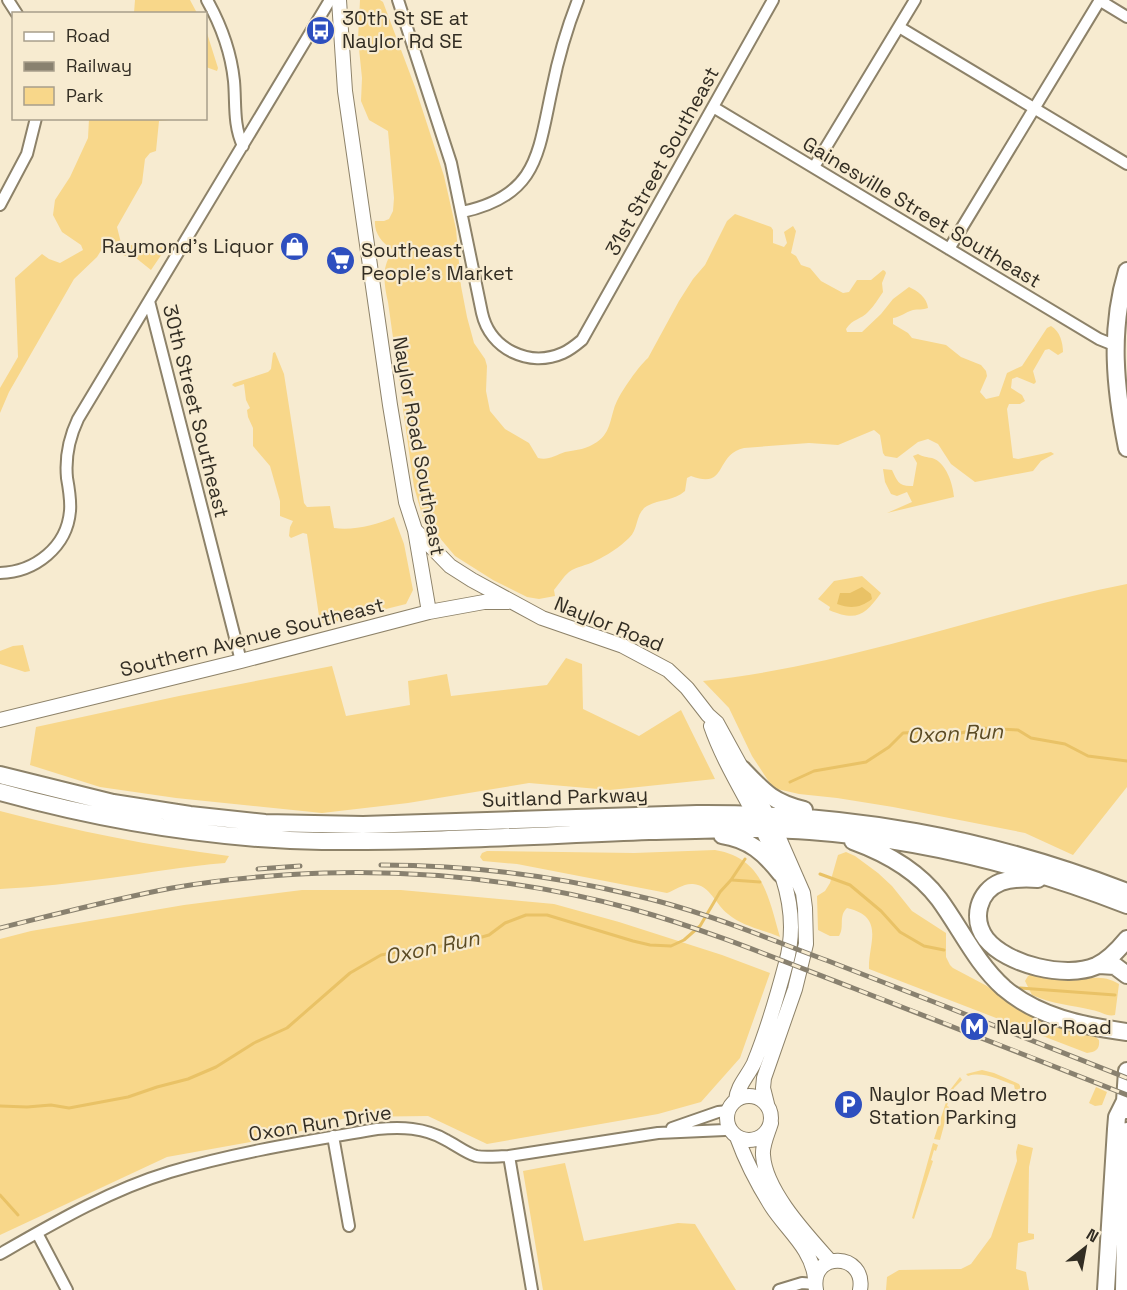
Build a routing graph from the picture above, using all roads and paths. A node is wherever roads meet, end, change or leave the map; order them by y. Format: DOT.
graph roads {
  1 [pos="207,0"];
  2 [pos="330,0"];
  3 [pos="339,0"];
  4 [pos="398,0"];
  5 [pos="578,0"];
  6 [pos="773,0"];
  7 [pos="915,0"];
  8 [pos="1100,0"];
  9 [pos="1127,17"];
  10 [pos="899,27"];
  11 [pos="713,107"];
  12 [pos="1034,109"];
  13 [pos="36,120"];
  14 [pos="243,146"];
  15 [pos="1127,165"];
  16 [pos="814,168"];
  17 [pos="0,205"];
  18 [pos="462,212"];
  19 [pos="950,249"];
  20 [pos="1127,271"];
  21 [pos="149,302"];
  22 [pos="1114,345"];
  23 [pos="1127,443"];
  24 [pos="415,530"];
  25 [pos="0,573"];
  26 [pos="514,603"];
  27 [pos="429,612"];
  28 [pos="240,662"];
  29 [pos="708,715"];
  30 [pos="0,720"];
  31 [pos="742,769"];
  32 [pos="0,776"];
  33 [pos="0,792"];
  34 [pos="843,820"];
  35 [pos="764,822"];
  36 [pos="688,830"];
  37 [pos="827,832"];
  38 [pos="781,874"];
  39 [pos="1068,883"];
  40 [pos="1102,889"];
  41 [pos="1127,892"];
  42 [pos="1127,905"];
  43 [pos="1127,939"];
  44 [pos="1099,965"];
  45 [pos="1127,975"];
  46 [pos="1127,1032"];
  47 [pos="1127,1071"];
  48 [pos="767,1104"];
  49 [pos="732,1105"];
  50 [pos="1126,1109"];
  51 [pos="771,1123"];
  52 [pos="1127,1131"];
  53 [pos="733,1132"];
  54 [pos="658,1133"];
  55 [pos="333,1136"];
  56 [pos="509,1156"];
  57 [pos="1127,1160"];
  58 [pos="349,1226"];
  59 [pos="37,1233"];
  60 [pos="0,1254"];
  61 [pos="830,1262"];
  62 [pos="815,1284"];
  63 [pos="67,1290"];
  64 [pos="532,1290"];
  65 [pos="779,1290"];
  66 [pos="860,1290"];
  67 [pos="1106,1290"];
  68 [pos="1124,1290"];
  1 -- 14 [label="street"];
  2 -- 14 [label="street, 30th Street Southeast"];
  3 -- 24 [label="main road, Naylor Road Southeast"];
  4 -- 18 [label="street"];
  5 -- 18 [label="street"];
  6 -- 11 [label="street, 31st Street Southeast"];
  7 -- 10 [label="street"];
  8 -- 9 [label="street"];
  8 -- 12 [label="street"];
  10 -- 12 [label="street"];
  10 -- 16 [label="street"];
  11 -- 16 [label="street, Gainesville Street Southeast"];
  11 -- 18 [label="street, 31st Street Southeast"];
  12 -- 15 [label="street"];
  12 -- 19 [label="street"];
  13 -- 17 [label="street"];
  14 -- 21 [label="street, 30th Street Southeast"];
  16 -- 19 [label="street, Gainesville Street Southeast"];
  19 -- 22 [label="street, Gainesville Street Southeast"];
  20 -- 22 [label="highway"];
  21 -- 25 [label="street"];
  21 -- 28 [label="street, 30th Street Southeast"];
  22 -- 23 [label="highway"];
  24 -- 26 [label="main road, Naylor Road"];
  24 -- 27 [label="main road, Naylor Road Southeast"];
  26 -- 27 [label="main road, Southern Avenue Southeast"];
  26 -- 29 [label="main road, Naylor Road"];
  27 -- 28 [label="main road, Southern Avenue Southeast"];
  28 -- 30 [label="main road, Southern Avenue Southeast"];
  29 -- 31 [label="main road, Naylor Road"];
  29 -- 35 [label="main road, Naylor Road"];
  31 -- 34 [label="highway"];
  31 -- 35 [label="main road, Naylor Road"];
  32 -- 35 [label="highway, Suitland Parkway"];
  33 -- 36 [label="highway, Suitland Parkway"];
  34 -- 35 [label="highway, Suitland Parkway"];
  34 -- 40 [label="highway, Suitland Parkway"];
  35 -- 36 [label="highway, Suitland Parkway"];
  35 -- 37 [label="highway, Suitland Parkway"];
  35 -- 38 [label="main road, Naylor Road"];
  35 -- 48 [label="main road, Naylor Road"];
  36 -- 38 [label="highway"];
  37 -- 39 [label="highway, Suitland Parkway"];
  37 -- 46 [label="highway"];
  38 -- 49 [label="main road, Naylor Road"];
  39 -- 40 [label="highway, Suitland Parkway"];
  39 -- 44 [label="highway"];
  40 -- 41 [label="highway, Suitland Parkway"];
  40 -- 42 [label="highway, Suitland Parkway"];
  43 -- 44 [label="highway"];
  44 -- 45 [label="highway"];
  47 -- 50 [label="highway"];
  48 -- 49 [label="main road"];
  48 -- 51 [label="main road"];
  49 -- 53 [label="main road"];
  49 -- 54 [label="street, Oxon Run Drive"];
  50 -- 67 [label="highway"];
  51 -- 53 [label="main road"];
  51 -- 61 [label="main road"];
  52 -- 57 [label="highway"];
  53 -- 54 [label="street, Oxon Run Drive"];
  53 -- 62 [label="main road"];
  54 -- 56 [label="street, Oxon Run Drive"];
  55 -- 56 [label="street, Oxon Run Drive"];
  55 -- 58 [label="street"];
  55 -- 59 [label="street, Oxon Run Drive"];
  56 -- 64 [label="street"];
  57 -- 68 [label="highway"];
  59 -- 60 [label="street, Oxon Run Drive"];
  59 -- 63 [label="street"];
  61 -- 62 [label="main road"];
  61 -- 66 [label="main road"];
  62 -- 65 [label="street"];
}
